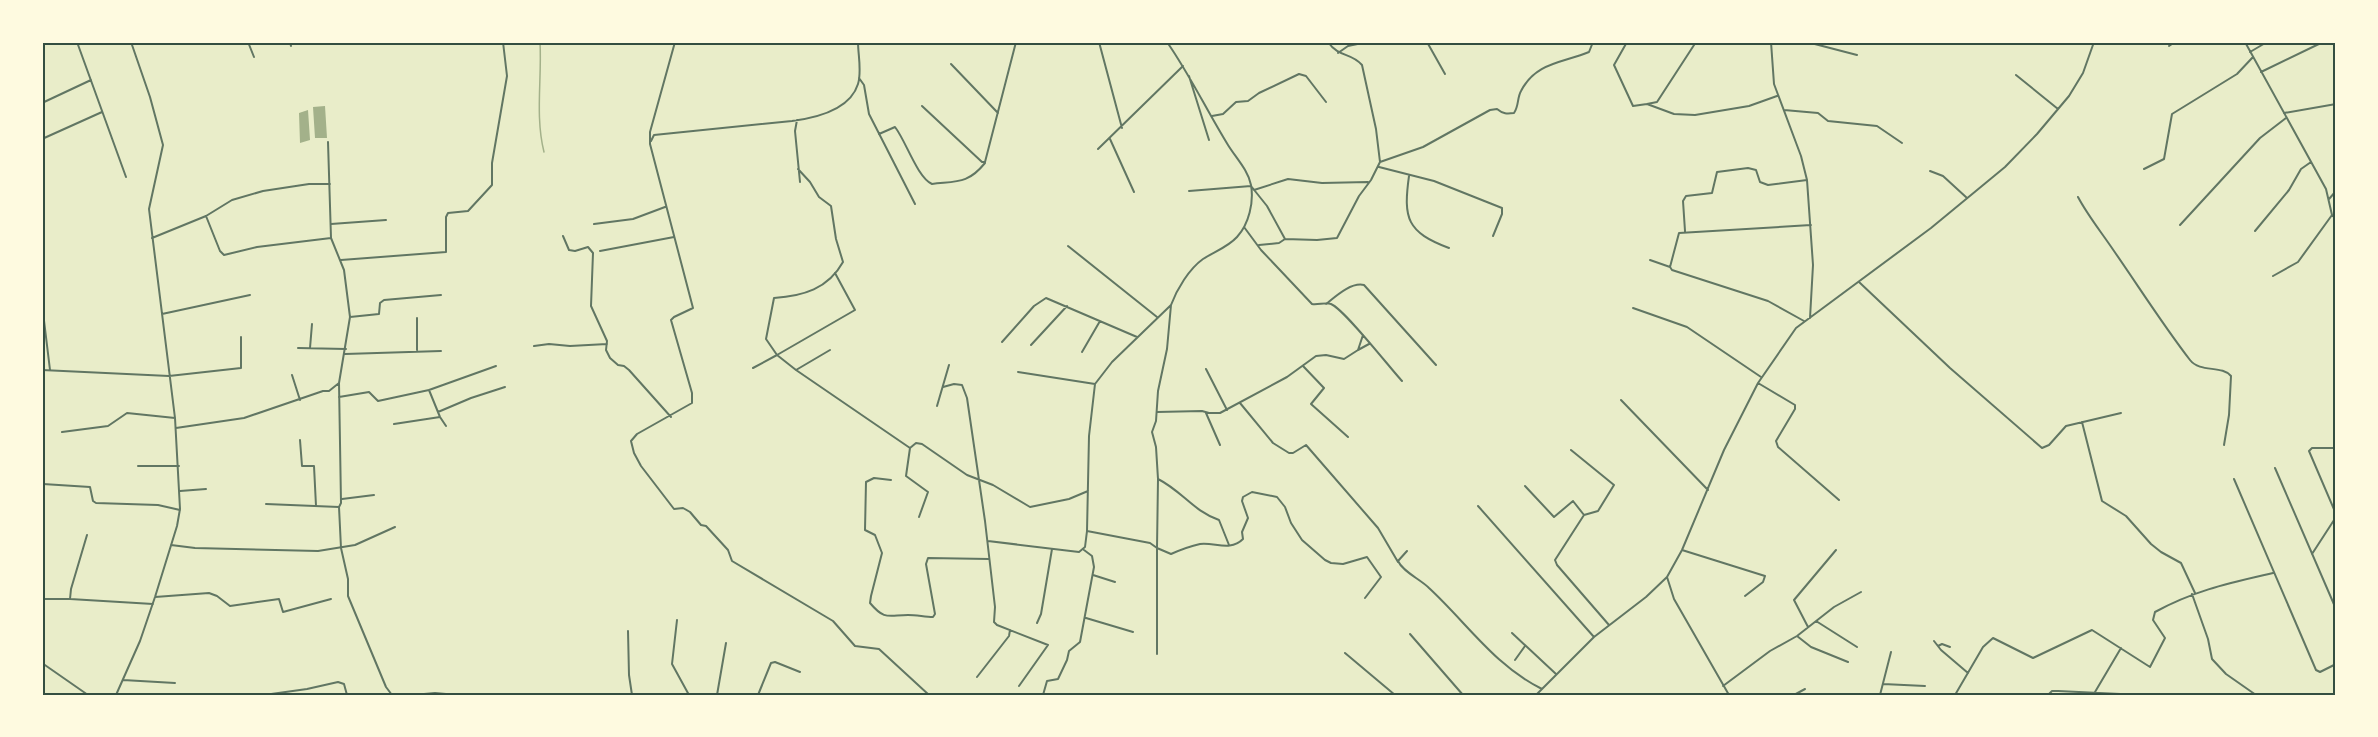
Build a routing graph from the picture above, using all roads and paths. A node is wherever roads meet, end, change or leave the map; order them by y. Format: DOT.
graph roads {
  1 [pos="77,42"];
  2 [pos="131,42"];
  3 [pos="248,42"];
  4 [pos="290,42"];
  5 [pos="503,42"];
  6 [pos="675,42"];
  7 [pos="858,42"];
  8 [pos="1016,42"];
  9 [pos="1099,42"];
  10 [pos="1167,42"];
  11 [pos="1328,42"];
  12 [pos="1367,42"];
  13 [pos="1427,42"];
  14 [pos="1593,42"];
  15 [pos="1627,42"];
  16 [pos="1696,42"];
  17 [pos="1771,42"];
  18 [pos="1807,42"];
  19 [pos="2094,42"];
  20 [pos="2175,42"];
  21 [pos="2245,42"];
  22 [pos="2267,42"];
  23 [pos="2324,42"];
  24 [pos="291,46"];
  25 [pos="2169,46"];
  26 [pos="2250,52"];
  27 [pos="1338,53"];
  28 [pos="1857,55"];
  29 [pos="254,57"];
  30 [pos="2253,57"];
  31 [pos="951,63"];
  32 [pos="1183,66"];
  33 [pos="2261,72"];
  34 [pos="1188,74"];
  35 [pos="1445,74"];
  36 [pos="2016,75"];
  37 [pos="859,78"];
  38 [pos="91,80"];
  39 [pos="1777,96"];
  40 [pos="1326,102"];
  41 [pos="42,103"];
  42 [pos="1647,104"];
  43 [pos="2336,104"];
  44 [pos="922,105"];
  45 [pos="2058,109"];
  46 [pos="1784,110"];
  47 [pos="102,112"];
  48 [pos="998,113"];
  49 [pos="2284,113"];
  50 [pos="1212,116"];
  51 [pos="2286,117"];
  52 [pos="797,120"];
  53 [pos="1122,128"];
  54 [pos="650,132"];
  55 [pos="879,134"];
  56 [pos="654,135"];
  57 [pos="42,139"];
  58 [pos="1110,139"];
  59 [pos="1209,140"];
  60 [pos="328,142"];
  61 [pos="1902,143"];
  62 [pos="650,144"];
  63 [pos="1098,149"];
  64 [pos="1380,162"];
  65 [pos="2311,162"];
  66 [pos="985,163"];
  67 [pos="1379,167"];
  68 [pos="798,169"];
  69 [pos="2144,169"];
  70 [pos="1930,171"];
  71 [pos="1409,176"];
  72 [pos="126,177"];
  73 [pos="1807,180"];
  74 [pos="800,182"];
  75 [pos="1368,182"];
  76 [pos="330,184"];
  77 [pos="1251,186"];
  78 [pos="1254,190"];
  79 [pos="1189,191"];
  80 [pos="2336,191"];
  81 [pos="1134,192"];
  82 [pos="2078,197"];
  83 [pos="1967,198"];
  84 [pos="2329,199"];
  85 [pos="915,204"];
  86 [pos="665,207"];
  87 [pos="2332,215"];
  88 [pos="206,216"];
  89 [pos="2336,219"];
  90 [pos="386,220"];
  91 [pos="331,224"];
  92 [pos="594,224"];
  93 [pos="1811,225"];
  94 [pos="2180,225"];
  95 [pos="1244,227"];
  96 [pos="2255,231"];
  97 [pos="1685,232"];
  98 [pos="563,236"];
  99 [pos="1492,236"];
  100 [pos="675,237"];
  101 [pos="152,238"];
  102 [pos="331,238"];
  103 [pos="1285,239"];
  104 [pos="1258,245"];
  105 [pos="1068,246"];
  106 [pos="1449,248"];
  107 [pos="600,251"];
  108 [pos="342,260"];
  109 [pos="1650,260"];
  110 [pos="1670,267"];
  111 [pos="835,273"];
  112 [pos="2273,276"];
  113 [pos="1859,282"];
  114 [pos="250,295"];
  115 [pos="441,295"];
  116 [pos="42,304"];
  117 [pos="1171,304"];
  118 [pos="1326,304"];
  119 [pos="1067,306"];
  120 [pos="1633,308"];
  121 [pos="162,314"];
  122 [pos="350,317"];
  123 [pos="1157,317"];
  124 [pos="417,318"];
  125 [pos="1810,318"];
  126 [pos="1100,321"];
  127 [pos="1804,321"];
  128 [pos="312,324"];
  129 [pos="1363,335"];
  130 [pos="1137,337"];
  131 [pos="241,338"];
  132 [pos="1002,342"];
  133 [pos="607,344"];
  134 [pos="1369,344"];
  135 [pos="1031,345"];
  136 [pos="47,346"];
  137 [pos="534,346"];
  138 [pos="42,348"];
  139 [pos="298,348"];
  140 [pos="310,348"];
  141 [pos="346,349"];
  142 [pos="417,350"];
  143 [pos="830,350"];
  144 [pos="1358,350"];
  145 [pos="441,351"];
  146 [pos="1082,352"];
  147 [pos="345,354"];
  148 [pos="777,355"];
  149 [pos="949,365"];
  150 [pos="1436,365"];
  151 [pos="496,366"];
  152 [pos="1303,366"];
  153 [pos="753,368"];
  154 [pos="1206,369"];
  155 [pos="42,370"];
  156 [pos="50,370"];
  157 [pos="796,370"];
  158 [pos="1018,372"];
  159 [pos="292,375"];
  160 [pos="169,376"];
  161 [pos="1761,377"];
  162 [pos="1402,381"];
  163 [pos="1758,382"];
  164 [pos="339,383"];
  165 [pos="1095,384"];
  166 [pos="505,387"];
  167 [pos="943,387"];
  168 [pos="429,390"];
  169 [pos="339,397"];
  170 [pos="300,400"];
  171 [pos="1621,400"];
  172 [pos="1240,403"];
  173 [pos="937,406"];
  174 [pos="1227,410"];
  175 [pos="438,412"];
  176 [pos="1157,412"];
  177 [pos="1206,412"];
  178 [pos="2121,413"];
  179 [pos="440,417"];
  180 [pos="671,417"];
  181 [pos="175,418"];
  182 [pos="2082,422"];
  183 [pos="394,424"];
  184 [pos="446,426"];
  185 [pos="176,429"];
  186 [pos="62,432"];
  187 [pos="1348,436"];
  188 [pos="300,440"];
  189 [pos="1220,445"];
  190 [pos="2224,445"];
  191 [pos="910,448"];
  192 [pos="2336,448"];
  193 [pos="1571,450"];
  194 [pos="138,466"];
  195 [pos="179,466"];
  196 [pos="2275,468"];
  197 [pos="1158,479"];
  198 [pos="2234,479"];
  199 [pos="891,480"];
  200 [pos="979,481"];
  201 [pos="43,484"];
  202 [pos="1524,486"];
  203 [pos="206,489"];
  204 [pos="180,491"];
  205 [pos="1088,491"];
  206 [pos="1709,491"];
  207 [pos="374,495"];
  208 [pos="342,498"];
  209 [pos="1839,500"];
  210 [pos="266,504"];
  211 [pos="316,506"];
  212 [pos="1478,506"];
  213 [pos="339,507"];
  214 [pos="180,510"];
  215 [pos="1584,515"];
  216 [pos="2336,515"];
  217 [pos="919,517"];
  218 [pos="395,527"];
  219 [pos="1087,531"];
  220 [pos="87,535"];
  221 [pos="988,541"];
  222 [pos="171,545"];
  223 [pos="1229,545"];
  224 [pos="341,548"];
  225 [pos="1157,548"];
  226 [pos="1052,549"];
  227 [pos="1084,550"];
  228 [pos="1682,550"];
  229 [pos="1836,550"];
  230 [pos="1407,551"];
  231 [pos="2313,554"];
  232 [pos="989,559"];
  233 [pos="1398,562"];
  234 [pos="2273,573"];
  235 [pos="1093,575"];
  236 [pos="1667,577"];
  237 [pos="1115,582"];
  238 [pos="1861,592"];
  239 [pos="2193,593"];
  240 [pos="1745,596"];
  241 [pos="155,597"];
  242 [pos="331,598"];
  243 [pos="1365,598"];
  244 [pos="42,599"];
  245 [pos="70,599"];
  246 [pos="153,604"];
  247 [pos="2336,609"];
  248 [pos="1086,618"];
  249 [pos="676,620"];
  250 [pos="1816,621"];
  251 [pos="1037,623"];
  252 [pos="1608,625"];
  253 [pos="1808,627"];
  254 [pos="1010,630"];
  255 [pos="628,631"];
  256 [pos="1133,632"];
  257 [pos="1512,633"];
  258 [pos="1410,634"];
  259 [pos="1797,636"];
  260 [pos="1594,637"];
  261 [pos="1934,640"];
  262 [pos="726,643"];
  263 [pos="1525,646"];
  264 [pos="1938,646"];
  265 [pos="1950,646"];
  266 [pos="1857,647"];
  267 [pos="2121,648"];
  268 [pos="1891,652"];
  269 [pos="1345,653"];
  270 [pos="1157,654"];
  271 [pos="1515,660"];
  272 [pos="1848,662"];
  273 [pos="42,663"];
  274 [pos="2336,664"];
  275 [pos="800,672"];
  276 [pos="1968,673"];
  277 [pos="1557,674"];
  278 [pos="977,677"];
  279 [pos="123,680"];
  280 [pos="174,683"];
  281 [pos="1882,684"];
  282 [pos="1019,686"];
  283 [pos="1723,686"];
  284 [pos="1925,686"];
  285 [pos="1542,688"];
  286 [pos="1805,689"];
  287 [pos="2094,693"];
  288 [pos="88,695"];
  289 [pos="117,695"];
  290 [pos="264,695"];
  291 [pos="347,695"];
  292 [pos="392,695"];
  293 [pos="412,695"];
  294 [pos="457,695"];
  295 [pos="632,695"];
  296 [pos="689,695"];
  297 [pos="717,695"];
  298 [pos="758,695"];
  299 [pos="929,695"];
  300 [pos="1043,695"];
  301 [pos="1395,695"];
  302 [pos="1463,695"];
  303 [pos="1536,695"];
  304 [pos="1729,695"];
  305 [pos="1794,695"];
  306 [pos="1880,695"];
  307 [pos="1955,695"];
  308 [pos="2048,695"];
  309 [pos="2141,695"];
  310 [pos="2256,695"];
  1 -- 38 [label="street"];
  2 -- 101 [label="street"];
  3 -- 29 [label="street"];
  4 -- 24 [label="street"];
  5 -- 108 [label="street"];
  6 -- 54 [label="street"];
  7 -- 37 [label="street"];
  8 -- 48 [label="street"];
  9 -- 53 [label="street"];
  10 -- 32 [label="street"];
  11 -- 27 [label="street"];
  12 -- 27 [label="street"];
  13 -- 35 [label="street"];
  14 -- 64 [label="street"];
  15 -- 42 [label="street"];
  16 -- 42 [label="street"];
  17 -- 39 [label="street"];
  18 -- 28 [label="street"];
  19 -- 45 [label="street"];
  20 -- 25 [label="street"];
  21 -- 26 [label="street"];
  22 -- 26 [label="street"];
  23 -- 33 [label="street"];
  26 -- 30 [label="street"];
  27 -- 64 [label="street"];
  30 -- 33 [label="street"];
  30 -- 69 [label="street"];
  31 -- 48 [label="street"];
  32 -- 34 [label="street"];
  32 -- 53 [label="street"];
  33 -- 49 [label="street"];
  34 -- 50 [label="street"];
  34 -- 59 [label="street"];
  36 -- 45 [label="street"];
  37 -- 52 [label="street"];
  37 -- 55 [label="street"];
  38 -- 41 [label="street"];
  38 -- 47 [label="street"];
  39 -- 42 [label="street"];
  39 -- 46 [label="street"];
  40 -- 50 [label="street"];
  43 -- 49 [label="street"];
  44 -- 66 [label="street"];
  45 -- 83 [label="street"];
  46 -- 61 [label="street"];
  46 -- 73 [label="street"];
  47 -- 57 [label="street"];
  47 -- 72 [label="street"];
  48 -- 66 [label="street"];
  49 -- 51 [label="street"];
  50 -- 77 [label="street"];
  51 -- 65 [label="street"];
  51 -- 94 [label="street"];
  52 -- 56 [label="street"];
  52 -- 68 [label="street"];
  53 -- 58 [label="street"];
  54 -- 56 [label="street"];
  54 -- 62 [label="street"];
  55 -- 66 [label="street"];
  55 -- 85 [label="street"];
  56 -- 62 [label="street"];
  58 -- 63 [label="street"];
  58 -- 81 [label="street"];
  60 -- 76 [label="street"];
  62 -- 86 [label="street"];
  64 -- 67 [label="street"];
  65 -- 84 [label="street"];
  65 -- 96 [label="street"];
  67 -- 71 [label="street"];
  67 -- 75 [label="street"];
  68 -- 74 [label="street"];
  68 -- 111 [label="street"];
  70 -- 83 [label="street"];
  71 -- 99 [label="street"];
  71 -- 106 [label="street"];
  73 -- 93 [label="street"];
  73 -- 97 [label="street"];
  75 -- 78 [label="street"];
  75 -- 103 [label="street"];
  76 -- 88 [label="street"];
  76 -- 91 [label="street"];
  77 -- 78 [label="street"];
  77 -- 79 [label="street"];
  77 -- 95 [label="street"];
  78 -- 103 [label="street"];
  80 -- 84 [label="street"];
  82 -- 190 [label="street"];
  83 -- 113 [label="street"];
  84 -- 87 [label="street"];
  86 -- 92 [label="street"];
  86 -- 100 [label="street"];
  87 -- 89 [label="street"];
  87 -- 112 [label="street"];
  88 -- 101 [label="street"];
  88 -- 102 [label="street"];
  90 -- 91 [label="street"];
  91 -- 102 [label="street"];
  93 -- 97 [label="street"];
  93 -- 125 [label="street"];
  95 -- 104 [label="street"];
  95 -- 117 [label="street"];
  97 -- 110 [label="street"];
  98 -- 133 [label="street"];
  100 -- 107 [label="street"];
  100 -- 180 [label="street"];
  101 -- 121 [label="street"];
  102 -- 108 [label="street"];
  103 -- 104 [label="street"];
  104 -- 118 [label="street"];
  105 -- 123 [label="street"];
  108 -- 122 [label="street"];
  109 -- 110 [label="street"];
  110 -- 127 [label="street"];
  111 -- 148 [label="street"];
  111 -- 148 [label="street"];
  113 -- 125 [label="street"];
  113 -- 182 [label="street"];
  114 -- 121 [label="street"];
  115 -- 122 [label="street"];
  116 -- 136 [label="street"];
  117 -- 123 [label="street"];
  117 -- 176 [label="street"];
  118 -- 129 [label="street"];
  118 -- 150 [label="street"];
  119 -- 126 [label="street"];
  119 -- 132 [label="street"];
  119 -- 135 [label="street"];
  120 -- 161 [label="street"];
  121 -- 160 [label="street"];
  122 -- 141 [label="street"];
  123 -- 130 [label="street"];
  124 -- 142 [label="street"];
  125 -- 127 [label="street"];
  126 -- 130 [label="street"];
  126 -- 146 [label="street"];
  127 -- 161 [label="street"];
  128 -- 140 [label="street"];
  129 -- 134 [label="street"];
  129 -- 144 [label="street"];
  130 -- 165 [label="street"];
  131 -- 160 [label="street"];
  133 -- 137 [label="street"];
  133 -- 180 [label="street"];
  134 -- 144 [label="street"];
  134 -- 162 [label="street"];
  136 -- 138 [label="street"];
  136 -- 156 [label="street"];
  139 -- 140 [label="street"];
  140 -- 141 [label="street"];
  141 -- 147 [label="street"];
  142 -- 145 [label="street"];
  142 -- 147 [label="street"];
  143 -- 157 [label="street"];
  144 -- 152 [label="street"];
  147 -- 164 [label="street"];
  148 -- 153 [label="street"];
  148 -- 157 [label="street"];
  149 -- 167 [label="street"];
  151 -- 168 [label="street"];
  152 -- 172 [label="street"];
  152 -- 187 [label="street"];
  154 -- 174 [label="street"];
  155 -- 156 [label="street"];
  156 -- 160 [label="street"];
  157 -- 191 [label="street"];
  158 -- 165 [label="street"];
  159 -- 170 [label="street"];
  160 -- 181 [label="street"];
  161 -- 163 [label="street"];
  163 -- 206 [label="street"];
  163 -- 209 [label="street"];
  164 -- 169 [label="street"];
  164 -- 170 [label="street"];
  165 -- 205 [label="street"];
  166 -- 175 [label="street"];
  167 -- 173 [label="street"];
  167 -- 200 [label="street"];
  168 -- 169 [label="street"];
  168 -- 175 [label="street"];
  169 -- 208 [label="street"];
  170 -- 185 [label="street"];
  171 -- 206 [label="street"];
  172 -- 174 [label="street"];
  172 -- 233 [label="street"];
  174 -- 177 [label="street"];
  175 -- 179 [label="street"];
  176 -- 177 [label="street"];
  176 -- 197 [label="street"];
  177 -- 189 [label="street"];
  178 -- 182 [label="street"];
  179 -- 183 [label="street"];
  179 -- 184 [label="street"];
  180 -- 299 [label="street"];
  181 -- 185 [label="street"];
  181 -- 186 [label="street"];
  182 -- 239 [label="street"];
  185 -- 195 [label="street"];
  188 -- 211 [label="street"];
  191 -- 200 [label="street"];
  191 -- 217 [label="street"];
  192 -- 216 [label="street"];
  193 -- 215 [label="street"];
  194 -- 195 [label="street"];
  195 -- 204 [label="street"];
  196 -- 231 [label="street"];
  197 -- 223 [label="street"];
  197 -- 225 [label="street"];
  198 -- 234 [label="street"];
  199 -- 232 [label="street"];
  200 -- 205 [label="street"];
  200 -- 221 [label="street"];
  201 -- 214 [label="street"];
  202 -- 215 [label="street"];
  203 -- 204 [label="street"];
  204 -- 214 [label="street"];
  205 -- 219 [label="street"];
  206 -- 228 [label="street"];
  207 -- 208 [label="street"];
  208 -- 213 [label="street"];
  210 -- 211 [label="street"];
  211 -- 213 [label="street"];
  212 -- 260 [label="street"];
  213 -- 224 [label="street"];
  214 -- 222 [label="street"];
  215 -- 252 [label="street"];
  216 -- 231 [label="street"];
  218 -- 224 [label="street"];
  219 -- 225 [label="street"];
  219 -- 227 [label="street"];
  220 -- 245 [label="street"];
  221 -- 226 [label="street"];
  221 -- 232 [label="street"];
  222 -- 224 [label="street"];
  222 -- 241 [label="street"];
  223 -- 225 [label="street"];
  223 -- 243 [label="street"];
  224 -- 292 [label="street"];
  225 -- 270 [label="street"];
  226 -- 227 [label="street"];
  226 -- 251 [label="street"];
  227 -- 235 [label="street"];
  228 -- 236 [label="street"];
  228 -- 240 [label="street"];
  229 -- 253 [label="street"];
  230 -- 233 [label="street"];
  231 -- 247 [label="street"];
  232 -- 254 [label="street"];
  233 -- 285 [label="street"];
  234 -- 239 [label="street"];
  234 -- 274 [label="street"];
  235 -- 237 [label="street"];
  235 -- 248 [label="street"];
  236 -- 252 [label="street"];
  236 -- 283 [label="street"];
  238 -- 250 [label="street"];
  239 -- 267 [label="street"];
  239 -- 310 [label="street"];
  241 -- 242 [label="street"];
  241 -- 246 [label="street"];
  244 -- 245 [label="street"];
  245 -- 246 [label="street"];
  246 -- 279 [label="street"];
  248 -- 256 [label="street"];
  248 -- 300 [label="street"];
  249 -- 296 [label="street"];
  250 -- 253 [label="street"];
  250 -- 266 [label="street"];
  252 -- 260 [label="street"];
  253 -- 259 [label="street"];
  254 -- 278 [label="street"];
  254 -- 282 [label="street"];
  255 -- 295 [label="street"];
  257 -- 263 [label="street"];
  258 -- 302 [label="street"];
  259 -- 272 [label="street"];
  259 -- 283 [label="street"];
  260 -- 277 [label="street"];
  261 -- 264 [label="street"];
  262 -- 297 [label="street"];
  263 -- 271 [label="street"];
  263 -- 277 [label="street"];
  264 -- 265 [label="street"];
  264 -- 276 [label="street"];
  267 -- 276 [label="street"];
  267 -- 287 [label="street"];
  268 -- 281 [label="street"];
  269 -- 301 [label="street"];
  273 -- 288 [label="street"];
  275 -- 298 [label="street"];
  276 -- 307 [label="street"];
  277 -- 285 [label="street"];
  279 -- 280 [label="street"];
  279 -- 289 [label="street"];
  281 -- 284 [label="street"];
  281 -- 306 [label="street"];
  283 -- 304 [label="street"];
  285 -- 303 [label="street"];
  286 -- 305 [label="street"];
  287 -- 308 [label="street"];
  287 -- 309 [label="street"];
  290 -- 291 [label="street"];
  293 -- 294 [label="street"];
}
